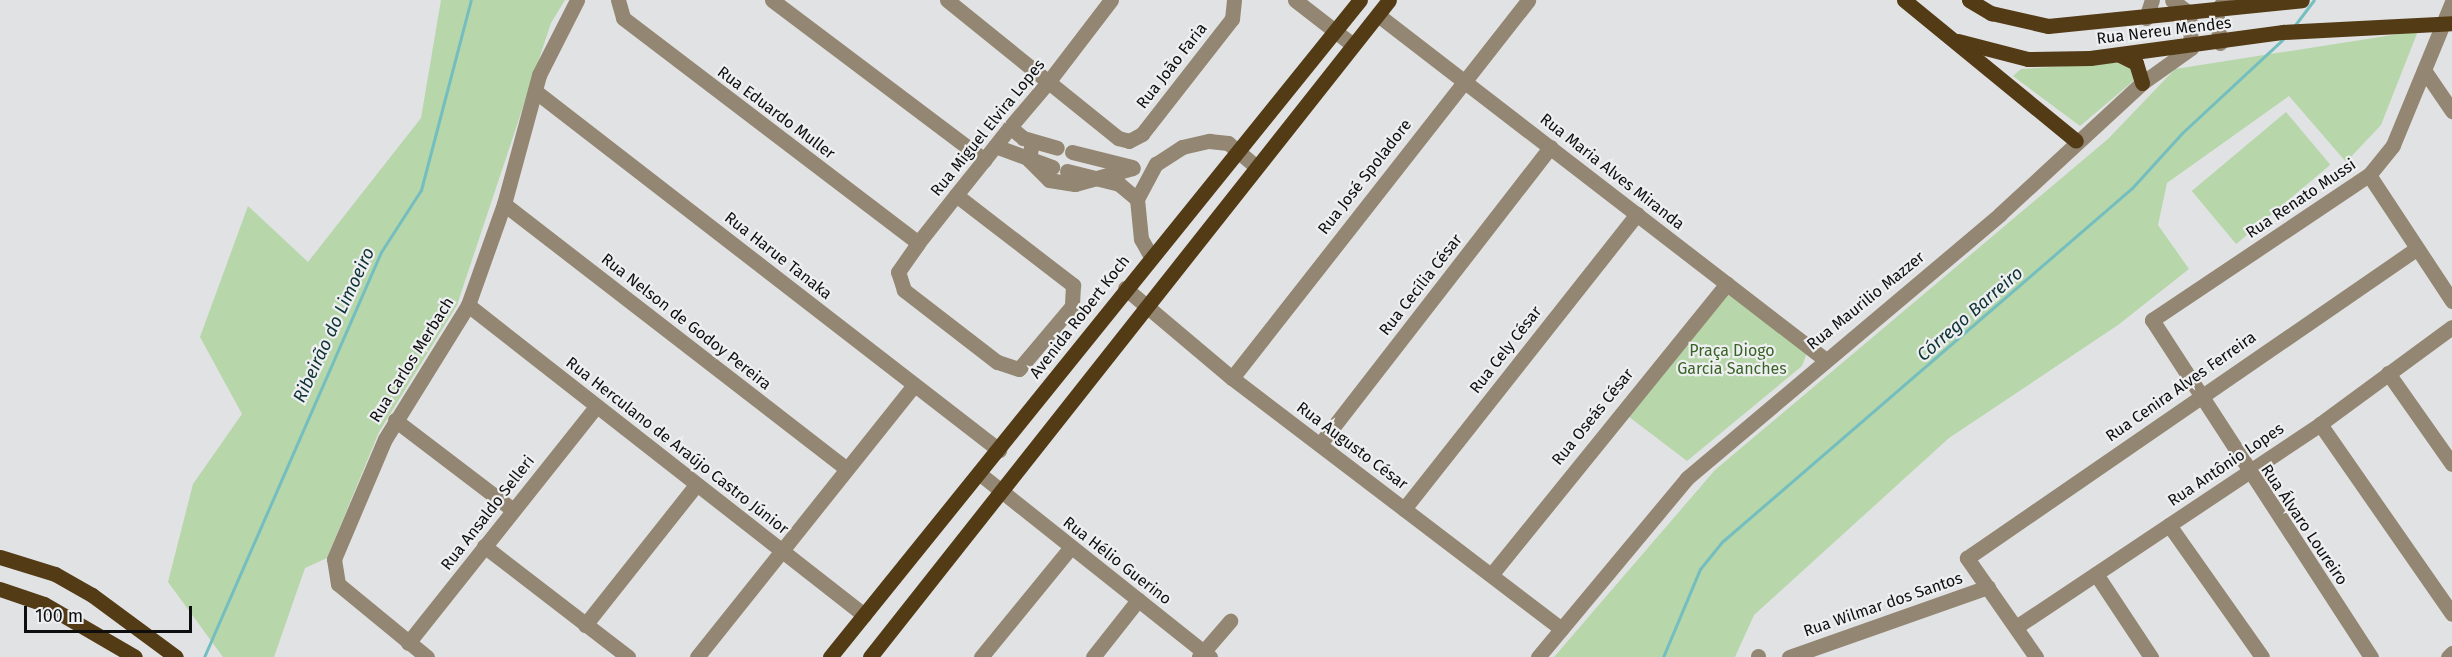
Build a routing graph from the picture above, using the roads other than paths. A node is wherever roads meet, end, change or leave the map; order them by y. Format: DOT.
graph roads {
  1 [pos="577,0"];
  2 [pos="772,0"];
  3 [pos="947,0"];
  4 [pos="1111,0"];
  5 [pos="1295,0"];
  6 [pos="1360,0"];
  7 [pos="1389,0"];
  8 [pos="1528,0"];
  9 [pos="1904,0"];
  10 [pos="1969,0"];
  11 [pos="2152,0"];
  12 [pos="2172,0"];
  13 [pos="2302,0"];
  14 [pos="2268,2"];
  15 [pos="2452,2"];
  16 [pos="618,3"];
  17 [pos="1235,3"];
  18 [pos="2220,5"];
  19 [pos="2189,13"];
  20 [pos="1378,15"];
  21 [pos="2146,18"];
  22 [pos="2448,23"];
  23 [pos="1335,31"];
  24 [pos="1958,41"];
  25 [pos="2220,43"];
  26 [pos="1353,45"];
  27 [pos="2191,48"];
  28 [pos="2120,55"];
  29 [pos="2424,70"];
  30 [pos="1049,81"];
  31 [pos="1464,81"];
  32 [pos="2142,83"];
  33 [pos="535,91"];
  34 [pos="2452,111"];
  35 [pos="1010,127"];
  36 [pos="1032,141"];
  37 [pos="2076,141"];
  38 [pos="995,146"];
  39 [pos="1550,147"];
  40 [pos="1236,149"];
  41 [pos="984,160"];
  42 [pos="1029,160"];
  43 [pos="1156,164"];
  44 [pos="1255,166"];
  45 [pos="1133,168"];
  46 [pos="2369,175"];
  47 [pos="1100,180"];
  48 [pos="956,195"];
  49 [pos="1137,199"];
  50 [pos="504,204"];
  51 [pos="1637,214"];
  52 [pos="918,243"];
  53 [pos="2416,249"];
  54 [pos="1150,255"];
  55 [pos="1727,284"];
  56 [pos="1125,288"];
  57 [pos="2452,301"];
  58 [pos="468,305"];
  59 [pos="1147,308"];
  60 [pos="2152,320"];
  61 [pos="2452,327"];
  62 [pos="1823,358"];
  63 [pos="2388,374"];
  64 [pos="1232,378"];
  65 [pos="914,385"];
  66 [pos="2199,396"];
  67 [pos="596,407"];
  68 [pos="395,420"];
  69 [pos="2320,424"];
  70 [pos="1320,444"];
  71 [pos="999,450"];
  72 [pos="2452,464"];
  73 [pos="845,468"];
  74 [pos="2247,472"];
  75 [pos="980,474"];
  76 [pos="696,485"];
  77 [pos="1002,492"];
  78 [pos="1404,509"];
  79 [pos="513,510"];
  80 [pos="2169,525"];
  81 [pos="484,546"];
  82 [pos="1071,547"];
  83 [pos="779,548"];
  84 [pos="0,557"];
  85 [pos="2096,574"];
  86 [pos="1491,575"];
  87 [pos="1988,587"];
  88 [pos="0,589"];
  89 [pos="1138,600"];
  90 [pos="2452,614"];
  91 [pos="864,615"];
  92 [pos="1230,621"];
  93 [pos="585,625"];
  94 [pos="2016,627"];
  95 [pos="1561,629"];
  96 [pos="408,643"];
  97 [pos="2452,653"];
  98 [pos="1204,655"];
  99 [pos="135,657"];
  100 [pos="176,657"];
  101 [pos="427,657"];
  102 [pos="628,657"];
  103 [pos="697,657"];
  104 [pos="830,657"];
  105 [pos="870,657"];
  106 [pos="981,657"];
  107 [pos="1093,657"];
  108 [pos="1538,657"];
  109 [pos="1789,657"];
  110 [pos="2036,657"];
  111 [pos="2151,657"];
  112 [pos="2262,657"];
  113 [pos="2371,657"];
  114 [pos="2448,657"];
  1 -- 33 [label="street, Rua Carlos Merbach"];
  2 -- 41 [label="street"];
  3 -- 30 [label="street"];
  4 -- 30 [label="street, Rua Miguel Elvira Lopes"];
  5 -- 23 [label="street"];
  6 -- 23 [label="main road, Avenida Robert Koch"];
  7 -- 20 [label="main road"];
  8 -- 31 [label="street, Rua José Spoladore"];
  9 -- 24 [label="main road, Rua Nereu Mendes"];
  10 -- 21 [label="main road, Rua Nereu Mendes"];
  11 -- 21 [label="street"];
  12 -- 19 [label="street"];
  13 -- 14 [label="main road, Rua Nereu Mendes"];
  14 -- 18 [label="main road, Rua Nereu Mendes"];
  15 -- 22 [label="street, Rua Renato Mussi"];
  16 -- 52 [label="street, Rua Eduardo Muller"];
  17 -- 30 [label="street, Rua João Faria"];
  18 -- 19 [label="main road, Rua Nereu Mendes"];
  18 -- 25 [label="street"];
  19 -- 21 [label="main road, Rua Nereu Mendes"];
  19 -- 27 [label="street"];
  20 -- 26 [label="main road"];
  20 -- 31 [label="street, Rua Maria Alves Miranda"];
  22 -- 25 [label="main road, Rua Nereu Mendes"];
  22 -- 29 [label="street, Rua Renato Mussi"];
  23 -- 26 [label="street"];
  23 -- 40 [label="main road, Avenida Robert Koch"];
  24 -- 28 [label="main road, Rua Nereu Mendes"];
  24 -- 37 [label="main road"];
  25 -- 27 [label="main road, Rua Nereu Mendes"];
  26 -- 44 [label="main road"];
  27 -- 28 [label="main road, Rua Nereu Mendes"];
  27 -- 32 [label="street, Rua Maurilio Mazzer"];
  28 -- 32 [label="main road"];
  29 -- 34 [label="street"];
  29 -- 46 [label="street, Rua Renato Mussi"];
  30 -- 35 [label="street, Rua Miguel Elvira Lopes"];
  31 -- 39 [label="street, Rua Maria Alves Miranda"];
  31 -- 64 [label="street, Rua José Spoladore"];
  32 -- 37 [label="street, Rua Maurilio Mazzer"];
  33 -- 50 [label="street, Rua Carlos Merbach"];
  33 -- 65 [label="street, Rua Harue Tanaka"];
  35 -- 36 [label="street"];
  35 -- 38 [label="street, Rua Miguel Elvira Lopes"];
  36 -- 42 [label="street"];
  36 -- 45 [label="street"];
  37 -- 62 [label="street, Rua Maurilio Mazzer"];
  38 -- 41 [label="street, Rua Miguel Elvira Lopes"];
  38 -- 42 [label="street"];
  39 -- 51 [label="street, Rua Maria Alves Miranda"];
  39 -- 70 [label="street, Rua Cecília César"];
  40 -- 43 [label="street"];
  40 -- 44 [label="street"];
  40 -- 54 [label="main road, Avenida Robert Koch"];
  41 -- 48 [label="street, Rua Miguel Elvira Lopes"];
  42 -- 47 [label="street"];
  42 -- 47 [label="street"];
  43 -- 45 [label="street"];
  43 -- 49 [label="street"];
  44 -- 59 [label="main road"];
  45 -- 47 [label="street"];
  46 -- 53 [label="street"];
  46 -- 60 [label="street, Rua Renato Mussi"];
  47 -- 49 [label="street"];
  48 -- 52 [label="street, Rua Miguel Elvira Lopes"];
  48 -- 52 [label="street, Rua Miguel Elvira Lopes"];
  49 -- 54 [label="street"];
  50 -- 58 [label="street, Rua Carlos Merbach"];
  50 -- 73 [label="street, Rua Nelson de Godoy Pereira"];
  51 -- 55 [label="street, Rua Maria Alves Miranda"];
  51 -- 78 [label="street, Rua Cely César"];
  53 -- 57 [label="street"];
  53 -- 66 [label="street, Rua Cenira Alves Ferreira"];
  54 -- 56 [label="main road, Avenida Robert Koch"];
  55 -- 62 [label="street, Rua Maria Alves Miranda"];
  55 -- 86 [label="street, Rua Oseás César"];
  56 -- 59 [label="street, Rua Augusto César"];
  56 -- 71 [label="main road, Avenida Robert Koch"];
  58 -- 67 [label="street, Rua Herculano de Araújo Castro Júnior"];
  58 -- 68 [label="street, Rua Carlos Merbach"];
  59 -- 64 [label="street, Rua Augusto César"];
  59 -- 77 [label="main road"];
  60 -- 66 [label="street, Rua Álvaro Loureiro"];
  61 -- 63 [label="street, Rua Antônio Lopes"];
  62 -- 95 [label="street, Rua Maurilio Mazzer"];
  63 -- 69 [label="street, Rua Antônio Lopes"];
  63 -- 72 [label="street"];
  64 -- 70 [label="street, Rua Augusto César"];
  65 -- 71 [label="street, Rua Harue Tanaka"];
  65 -- 73 [label="street"];
  66 -- 74 [label="street, Rua Álvaro Loureiro"];
  66 -- 87 [label="street, Rua Cenira Alves Ferreira"];
  67 -- 76 [label="street, Rua Herculano de Araújo Castro Júnior"];
  67 -- 79 [label="street, Rua Ansaldo Selleri"];
  68 -- 79 [label="street"];
  68 -- 96 [label="street, Rua Carlos Merbach"];
  69 -- 74 [label="street, Rua Antônio Lopes"];
  69 -- 90 [label="street"];
  70 -- 78 [label="street, Rua Augusto César"];
  71 -- 75 [label="main road, Avenida Robert Koch"];
  73 -- 83 [label="street"];
  74 -- 80 [label="street, Rua Antônio Lopes"];
  74 -- 113 [label="street, Rua Álvaro Loureiro"];
  75 -- 77 [label="street, Rua Hélio Guerino"];
  75 -- 91 [label="main road, Avenida Robert Koch"];
  76 -- 83 [label="street, Rua Herculano de Araújo Castro Júnior"];
  76 -- 93 [label="street"];
  77 -- 82 [label="street, Rua Hélio Guerino"];
  77 -- 105 [label="main road"];
  78 -- 86 [label="street, Rua Augusto César"];
  79 -- 81 [label="street, Rua Ansaldo Selleri"];
  80 -- 85 [label="street, Rua Antônio Lopes"];
  80 -- 112 [label="street"];
  81 -- 93 [label="street"];
  81 -- 96 [label="street, Rua Ansaldo Selleri"];
  82 -- 89 [label="street, Rua Hélio Guerino"];
  82 -- 106 [label="street"];
  83 -- 91 [label="street, Rua Herculano de Araújo Castro Júnior"];
  83 -- 103 [label="street"];
  84 -- 100 [label="main road"];
  85 -- 94 [label="street, Rua Antônio Lopes"];
  85 -- 111 [label="street"];
  86 -- 95 [label="street, Rua Augusto César"];
  87 -- 94 [label="street"];
  87 -- 109 [label="street, Rua Wilmar dos Santos"];
  88 -- 99 [label="main road"];
  89 -- 98 [label="street, Rua Hélio Guerino"];
  89 -- 107 [label="street"];
  91 -- 104 [label="main road, Avenida Robert Koch"];
  92 -- 98 [label="street"];
  93 -- 102 [label="street"];
  94 -- 110 [label="street"];
  95 -- 108 [label="street, Rua Maurilio Mazzer"];
  96 -- 101 [label="street, Rua Carlos Merbach"];
  97 -- 114 [label="street"];
}
